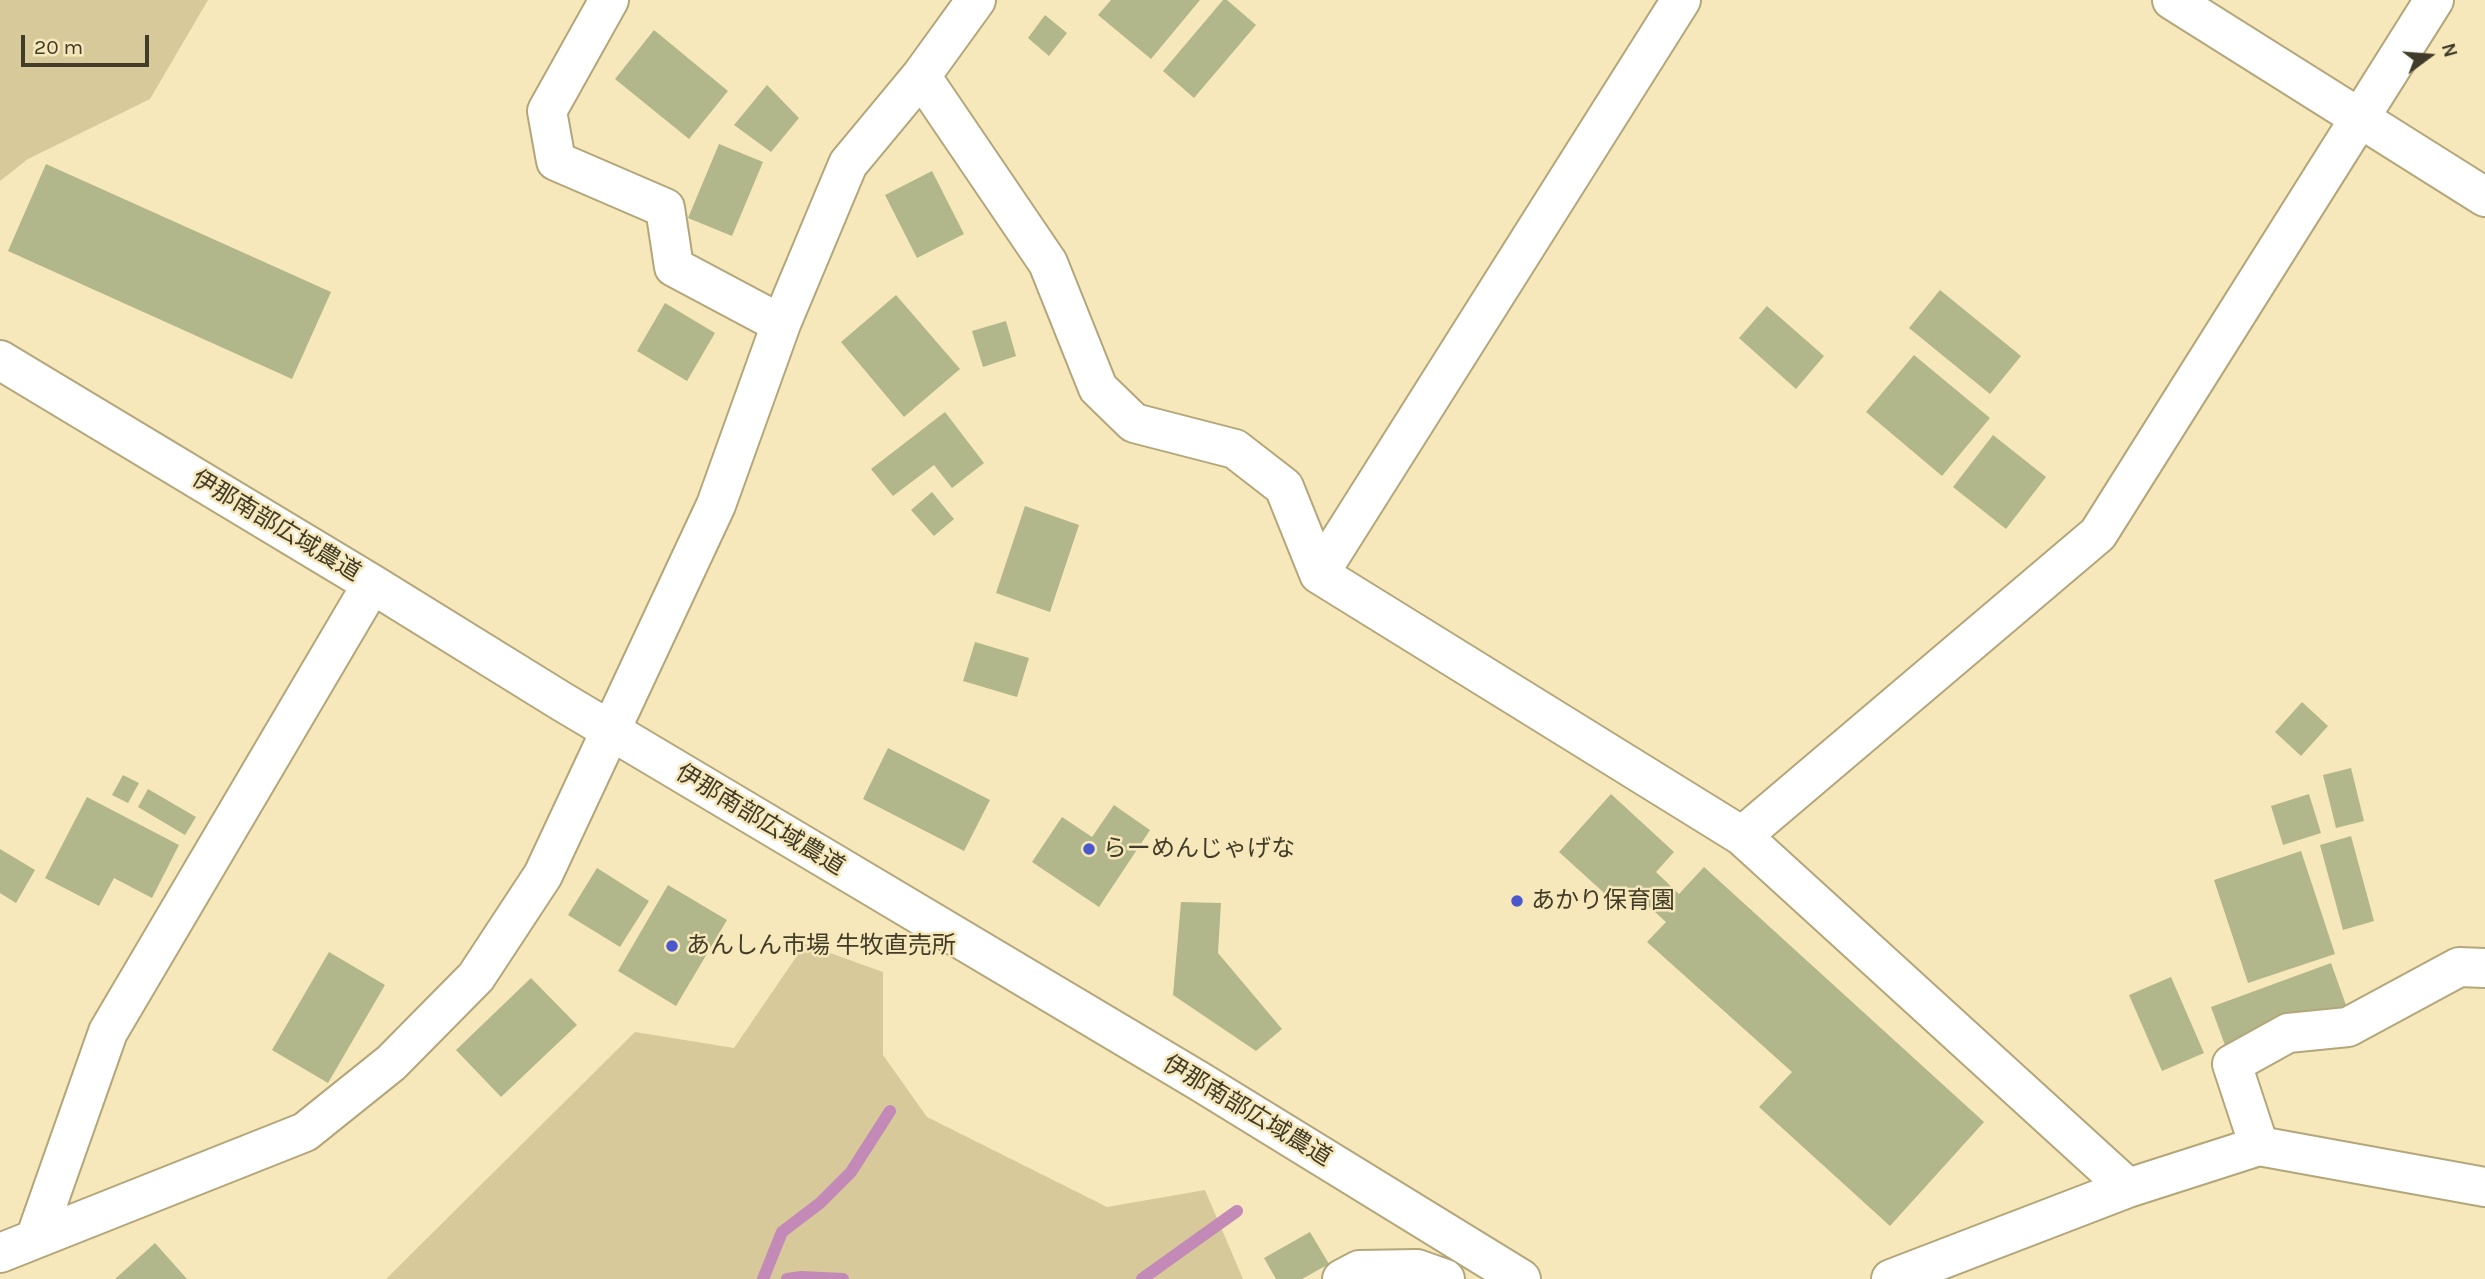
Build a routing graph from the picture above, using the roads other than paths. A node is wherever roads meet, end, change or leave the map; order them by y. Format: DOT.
graph roads {
  1 [pos="609,0"];
  2 [pos="976,0"];
  3 [pos="1681,0"];
  4 [pos="2172,0"];
  5 [pos="2434,0"];
  6 [pos="921,76"];
  7 [pos="2360,117"];
  8 [pos="2485,197"];
  9 [pos="781,324"];
  10 [pos="0,360"];
  11 [pos="1319,574"];
  12 [pos="372,584"];
  13 [pos="610,730"];
  14 [pos="1742,836"];
  15 [pos="2485,968"];
  16 [pos="2259,1146"];
  17 [pos="2485,1187"];
  18 [pos="2128,1188"];
  19 [pos="17,1246"];
  20 [pos="1342,1279"];
  21 [pos="1445,1279"];
  22 [pos="1521,1279"];
  23 [pos="1891,1279"];
  1 -- 9 [label="street"];
  2 -- 6 [label="street"];
  3 -- 11 [label="street"];
  4 -- 7 [label="street"];
  5 -- 7 [label="street"];
  6 -- 9 [label="street"];
  6 -- 11 [label="street"];
  7 -- 8 [label="street"];
  7 -- 14 [label="street"];
  9 -- 13 [label="street"];
  10 -- 12 [label="street, 伊那南部広域農道"];
  11 -- 14 [label="street"];
  12 -- 13 [label="street, 伊那南部広域農道"];
  12 -- 19 [label="street"];
  13 -- 19 [label="street"];
  13 -- 22 [label="street, 伊那南部広域農道"];
  14 -- 18 [label="street"];
  15 -- 16 [label="street"];
  16 -- 17 [label="street"];
  16 -- 18 [label="street"];
  18 -- 23 [label="street"];
  20 -- 21 [label="street"];
}
